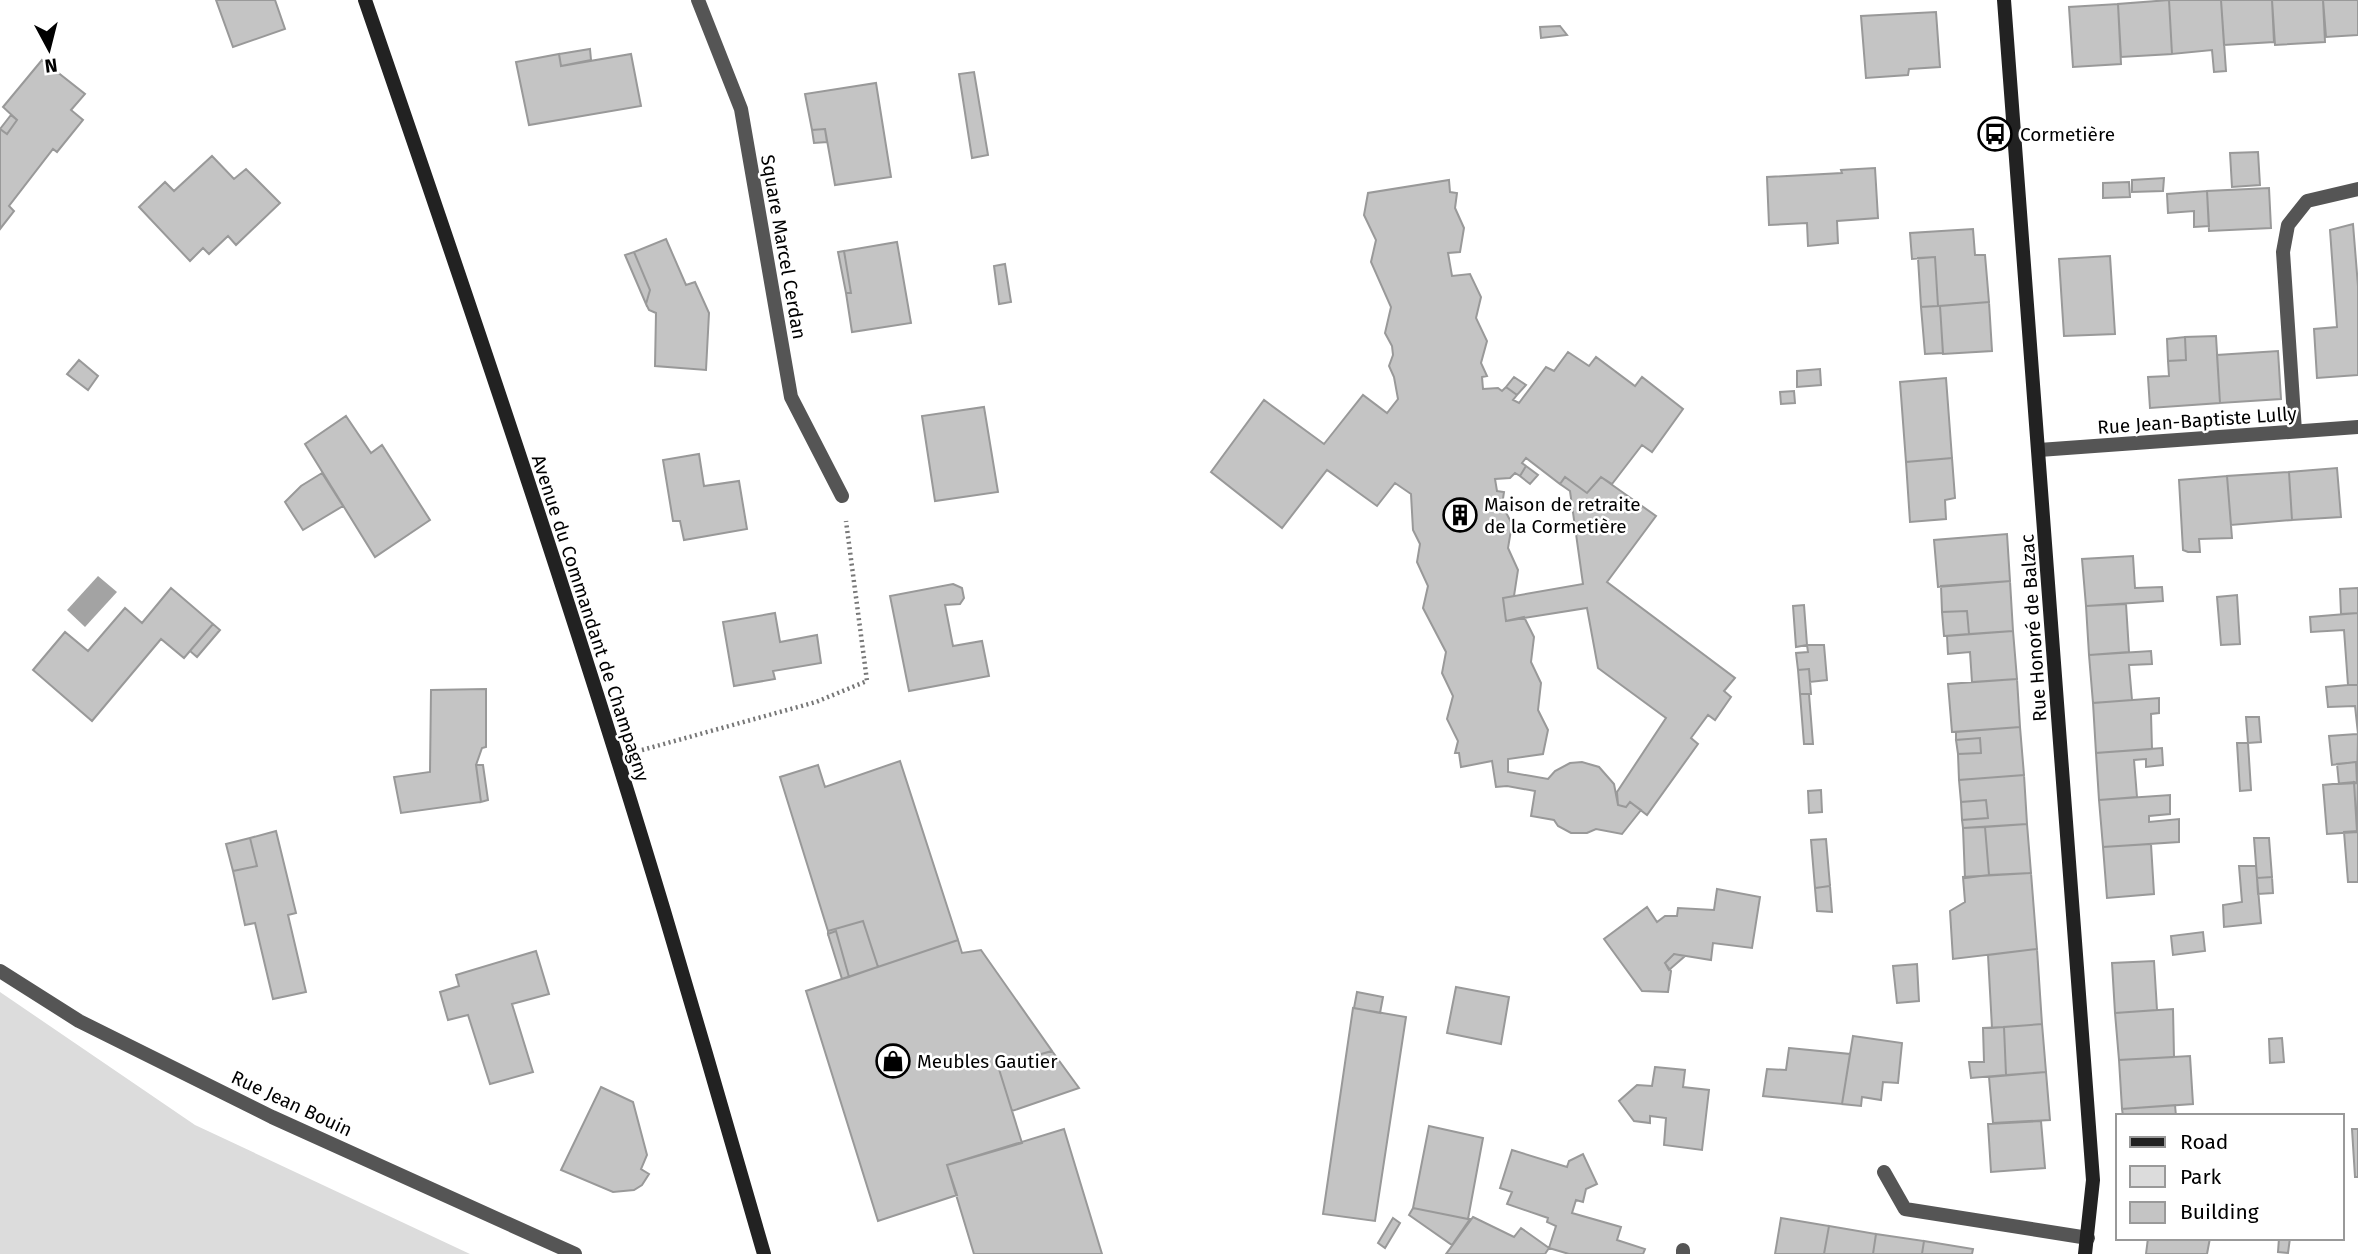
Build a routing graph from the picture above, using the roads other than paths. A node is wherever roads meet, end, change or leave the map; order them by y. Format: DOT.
graph roads {
  1 [pos="365,0"];
  2 [pos="698,0"];
  3 [pos="2004,0"];
  4 [pos="2358,189"];
  5 [pos="2358,427"];
  6 [pos="2295,431"];
  7 [pos="2039,450"];
  8 [pos="842,496"];
  9 [pos="0,971"];
  10 [pos="1884,1172"];
  11 [pos="2088,1238"];
  12 [pos="575,1254"];
  13 [pos="764,1254"];
  14 [pos="2085,1254"];
  1 -- 13 [label="main road, Avenue du Commandant de Champagny"];
  2 -- 8 [label="street, Square Marcel Cerdan"];
  3 -- 7 [label="main road, Rue Honoré de Balzac"];
  4 -- 6 [label="street"];
  5 -- 6 [label="street, Rue Jean-Baptiste Lully"];
  6 -- 7 [label="street, Rue Jean-Baptiste Lully"];
  7 -- 11 [label="main road, Rue Honoré de Balzac"];
  9 -- 12 [label="street, Rue Jean Bouin"];
  10 -- 11 [label="street"];
  11 -- 14 [label="main road, Rue Honoré de Balzac"];
}
